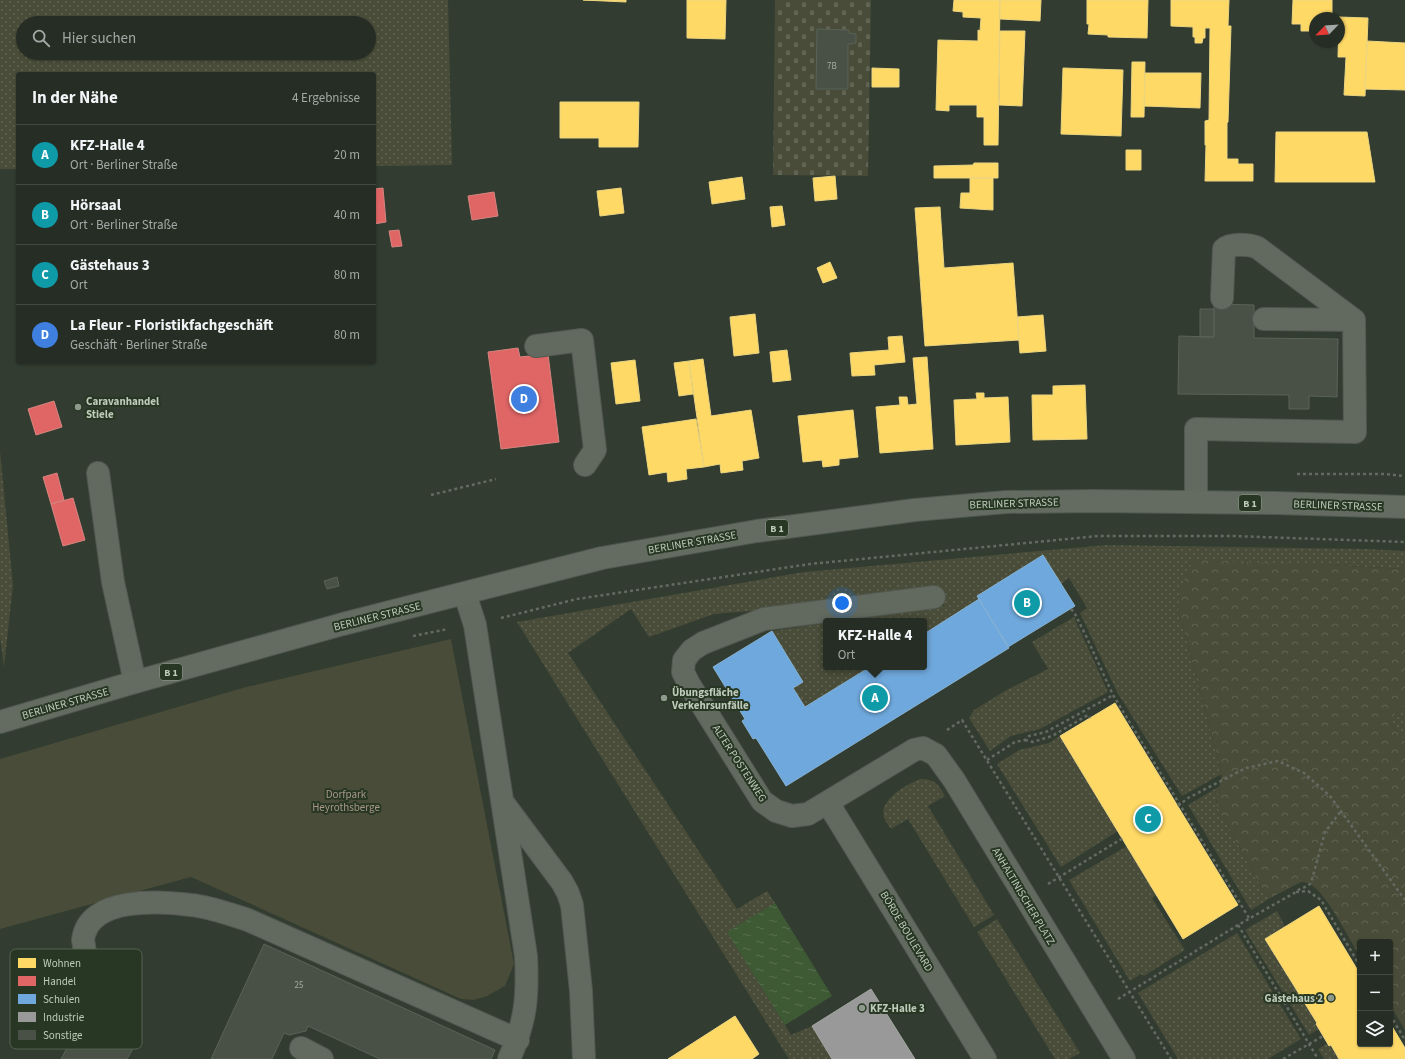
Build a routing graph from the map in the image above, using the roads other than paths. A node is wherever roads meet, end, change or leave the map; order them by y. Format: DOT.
graph roads {
  1 [pos="1222,298"];
  2 [pos="1264,319"];
  3 [pos="1354,320"];
  4 [pos="536,346"];
  5 [pos="585,465"];
  6 [pos="98,473"];
  7 [pos="1196,502"];
  8 [pos="1405,507"];
  9 [pos="466,594"];
  10 [pos="934,597"];
  11 [pos="135,682"];
  12 [pos="0,722"];
  13 [pos="914,750"];
  14 [pos="502,801"];
  15 [pos="828,803"];
  16 [pos="85,949"];
  17 [pos="518,1040"];
  18 [pos="301,1048"];
  19 [pos="322,1059"];
  20 [pos="509,1059"];
  21 [pos="584,1059"];
  22 [pos="985,1059"];
  23 [pos="1124,1059"];
  1 -- 3 [label="lane"];
  2 -- 3 [label="lane"];
  3 -- 7 [label="lane"];
  4 -- 5 [label="lane"];
  6 -- 11 [label="lane"];
  7 -- 8 [label="main road, BERLINER STRASSE / B 1"];
  7 -- 9 [label="main road, BERLINER STRASSE / B 1"];
  9 -- 11 [label="main road, BERLINER STRASSE / B 1"];
  9 -- 14 [label="lane"];
  10 -- 15 [label="lane, ALTER POSTENWEG"];
  11 -- 12 [label="main road, BERLINER STRASSE / B 1"];
  13 -- 15 [label="lane, ALTER POSTENWEG"];
  13 -- 23 [label="lane, ANHALTINISCHER PLATZ"];
  14 -- 17 [label="lane"];
  14 -- 21 [label="lane"];
  15 -- 22 [label="lane, BÖRDE BOULEVARD"];
  16 -- 17 [label="lane"];
  17 -- 20 [label="lane"];
  18 -- 19 [label="lane"];
}
